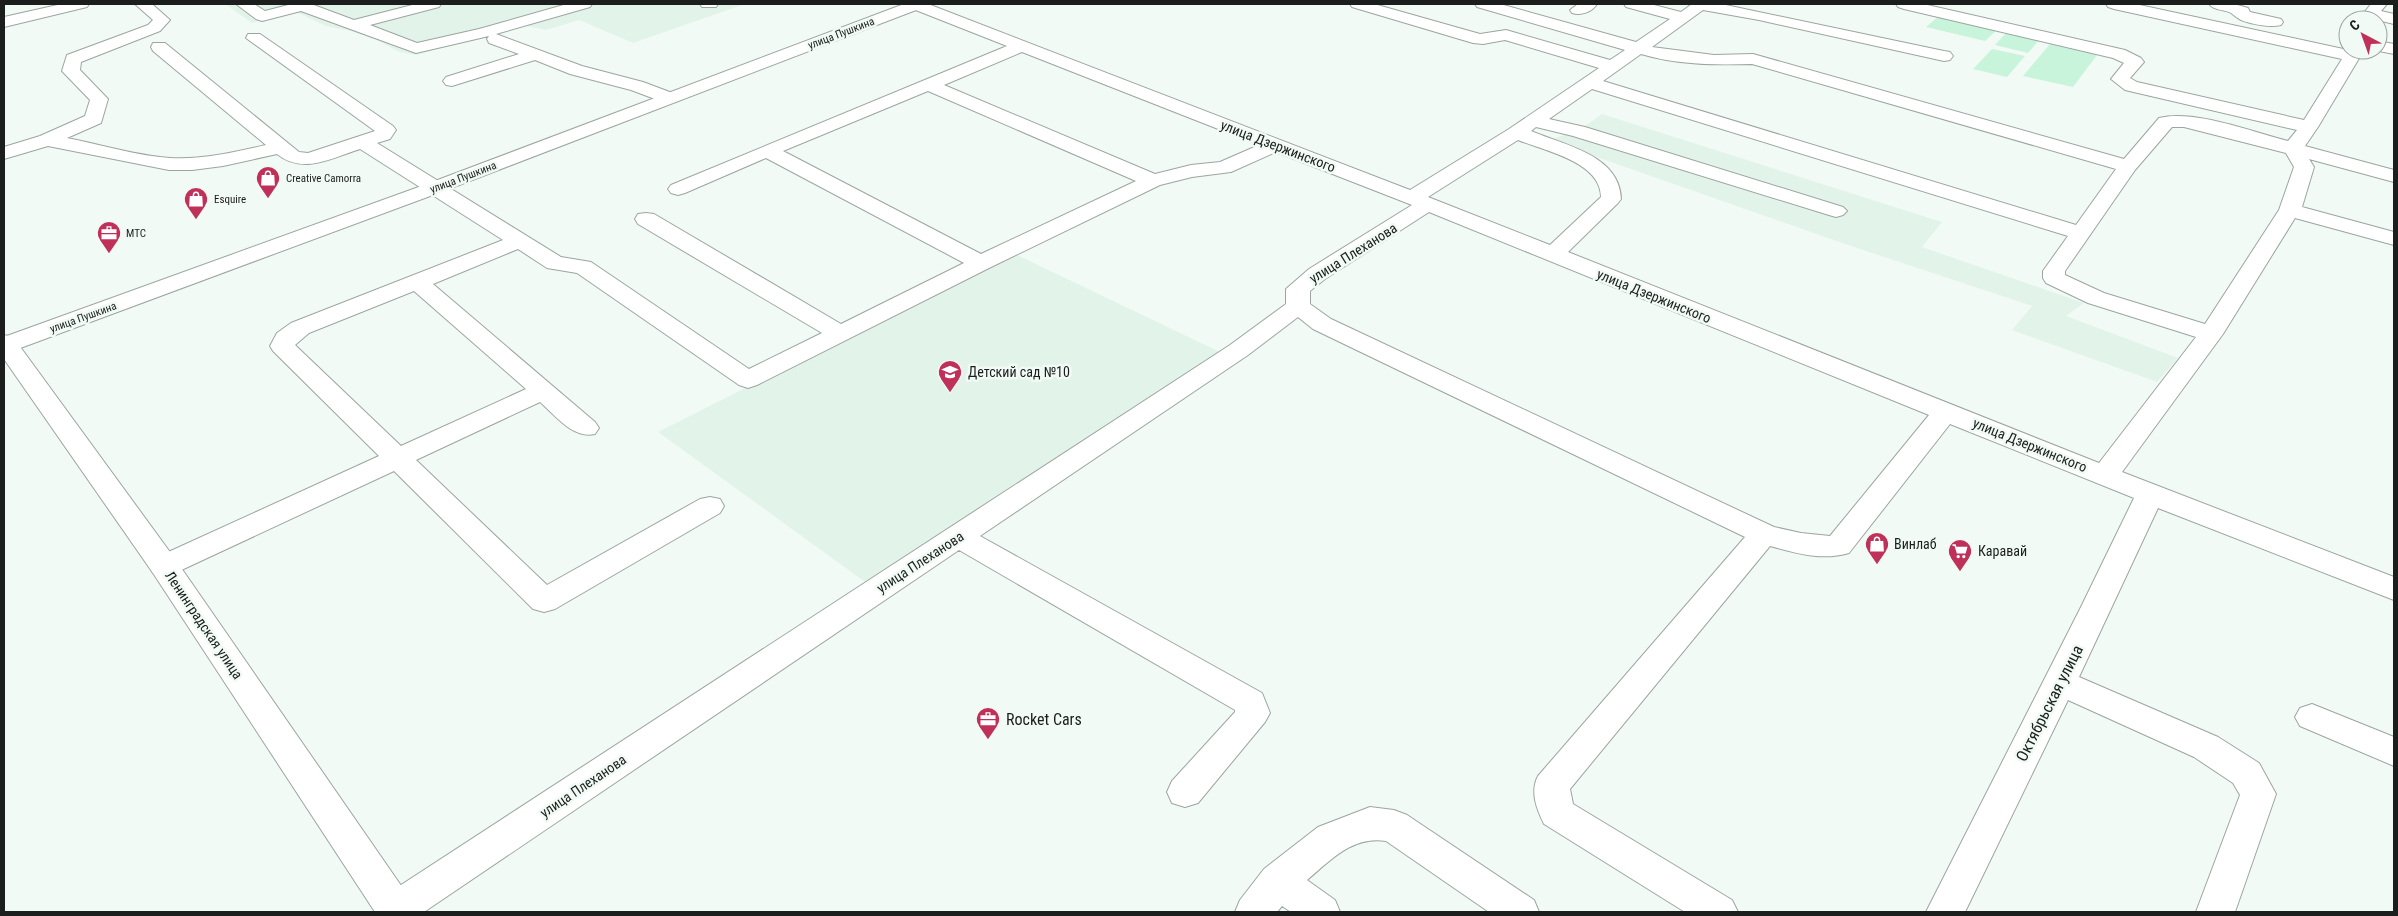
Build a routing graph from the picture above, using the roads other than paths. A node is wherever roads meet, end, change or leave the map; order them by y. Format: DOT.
graph roads {
  1 [pos="81,4"];
  2 [pos="143,4"];
  3 [pos="244,4"];
  4 [pos="433,4"];
  5 [pos="584,4"];
  6 [pos="916,4"];
  7 [pos="1358,4"];
  8 [pos="1482,4"];
  9 [pos="1632,4"];
  10 [pos="1904,4"];
  11 [pos="2114,4"];
  12 [pos="2217,4"];
  13 [pos="1701,5"];
  14 [pos="2375,9"];
  15 [pos="1683,17"];
  16 [pos="2394,19"];
  17 [pos="4,22"];
  18 [pos="353,25"];
  19 [pos="2292,26"];
  20 [pos="254,38"];
  21 [pos="494,39"];
  22 [pos="2338,44"];
  23 [pos="1022,46"];
  24 [pos="159,47"];
  25 [pos="1637,49"];
  26 [pos="534,55"];
  27 [pos="1944,56"];
  28 [pos="2342,60"];
  29 [pos="1612,66"];
  30 [pos="452,81"];
  31 [pos="1589,82"];
  32 [pos="929,85"];
  33 [pos="669,98"];
  34 [pos="1533,121"];
  35 [pos="2309,127"];
  36 [pos="1516,133"];
  37 [pos="47,140"];
  38 [pos="362,142"];
  39 [pos="1276,145"];
  40 [pos="283,147"];
  41 [pos="2293,148"];
  42 [pos="767,151"];
  43 [pos="4,153"];
  44 [pos="2128,166"];
  45 [pos="2394,176"];
  46 [pos="1153,181"];
  47 [pos="434,188"];
  48 [pos="678,189"];
  49 [pos="1420,201"];
  50 [pos="1836,210"];
  51 [pos="2290,210"];
  52 [pos="646,219"];
  53 [pos="2080,233"];
  54 [pos="2394,239"];
  55 [pos="519,241"];
  56 [pos="1552,254"];
  57 [pos="981,263"];
  58 [pos="417,282"];
  59 [pos="1298,306"];
  60 [pos="839,333"];
  61 [pos="2211,334"];
  62 [pos="5,343"];
  63 [pos="543,391"];
  64 [pos="1946,412"];
  65 [pos="586,428"];
  66 [pos="399,458"];
  67 [pos="2105,475"];
  68 [pos="2150,494"];
  69 [pos="710,506"];
  70 [pos="1764,534"];
  71 [pos="959,537"];
  72 [pos="164,566"];
  73 [pos="2394,589"];
  74 [pos="2059,682"];
  75 [pos="2312,717"];
  76 [pos="2394,752"];
  77 [pos="1185,792"];
  78 [pos="1278,881"];
  79 [pos="396,911"];
  80 [pos="1254,912"];
  81 [pos="1321,912"];
  82 [pos="1520,912"];
  83 [pos="1718,912"];
  84 [pos="1945,912"];
  85 [pos="2216,912"];
  1 -- 17 [label="main road"];
  2 -- 37 [label="main road"];
  3 -- 18 [label="main road"];
  4 -- 18 [label="main road"];
  5 -- 18 [label="main road"];
  6 -- 23 [label="main road, улица Дзержинского"];
  6 -- 33 [label="main road, улица Пушкина"];
  7 -- 29 [label="main road"];
  8 -- 25 [label="main road"];
  9 -- 15 [label="main road"];
  10 -- 35 [label="main road"];
  11 -- 22 [label="main road"];
  12 -- 19 [label="main road"];
  13 -- 15 [label="main road, улица Плеханова"];
  13 -- 27 [label="main road"];
  14 -- 16 [label="main road"];
  15 -- 25 [label="main road, улица Плеханова"];
  20 -- 38 [label="main road"];
  21 -- 26 [label="main road"];
  23 -- 32 [label="main road"];
  23 -- 39 [label="main road, улица Дзержинского"];
  24 -- 40 [label="main road"];
  25 -- 29 [label="main road, улица Плеханова"];
  25 -- 44 [label="main road"];
  26 -- 30 [label="main road"];
  26 -- 33 [label="main road"];
  28 -- 35 [label="main road"];
  29 -- 31 [label="main road, улица Плеханова"];
  31 -- 34 [label="main road, улица Плеханова"];
  31 -- 53 [label="main road"];
  32 -- 42 [label="main road"];
  32 -- 46 [label="main road"];
  33 -- 47 [label="main road, улица Пушкина"];
  34 -- 36 [label="main road, улица Плеханова"];
  34 -- 50 [label="main road"];
  35 -- 41 [label="main road"];
  36 -- 49 [label="main road, улица Плеханова"];
  36 -- 56 [label="main road"];
  37 -- 40 [label="main road"];
  37 -- 43 [label="main road"];
  38 -- 40 [label="main road"];
  38 -- 47 [label="main road"];
  39 -- 46 [label="main road"];
  39 -- 49 [label="main road, улица Дзержинского"];
  41 -- 44 [label="main road"];
  41 -- 45 [label="main road"];
  41 -- 51 [label="main road"];
  42 -- 48 [label="main road"];
  42 -- 57 [label="main road"];
  44 -- 53 [label="main road"];
  46 -- 57 [label="main road"];
  47 -- 55 [label="main road"];
  47 -- 62 [label="main road, улица Пушкина"];
  49 -- 56 [label="main road, улица Дзержинского"];
  49 -- 59 [label="main road, улица Плеханова"];
  51 -- 54 [label="main road"];
  51 -- 61 [label="main road"];
  52 -- 60 [label="main road"];
  53 -- 61 [label="main road"];
  55 -- 58 [label="main road"];
  55 -- 60 [label="main road"];
  56 -- 64 [label="main road, улица Дзержинского"];
  57 -- 60 [label="main road"];
  58 -- 63 [label="main road"];
  58 -- 66 [label="main road"];
  59 -- 70 [label="main road"];
  59 -- 71 [label="main road, улица Плеханова"];
  61 -- 67 [label="main road"];
  62 -- 72 [label="main road, Ленинградская улица"];
  63 -- 65 [label="main road"];
  63 -- 66 [label="main road"];
  64 -- 67 [label="main road, улица Дзержинского"];
  64 -- 70 [label="main road"];
  66 -- 69 [label="main road"];
  66 -- 72 [label="main road"];
  67 -- 68 [label="main road, улица Дзержинского"];
  68 -- 73 [label="main road, улица Дзержинского"];
  68 -- 74 [label="main road, Октябрьская улица"];
  70 -- 83 [label="main road"];
  71 -- 77 [label="main road"];
  71 -- 79 [label="main road, улица Плеханова"];
  72 -- 79 [label="main road, Ленинградская улица"];
  74 -- 84 [label="main road, Октябрьская улица"];
  74 -- 85 [label="main road"];
  75 -- 76 [label="main road"];
  78 -- 80 [label="main road"];
  78 -- 81 [label="main road"];
  78 -- 82 [label="main road"];
}
